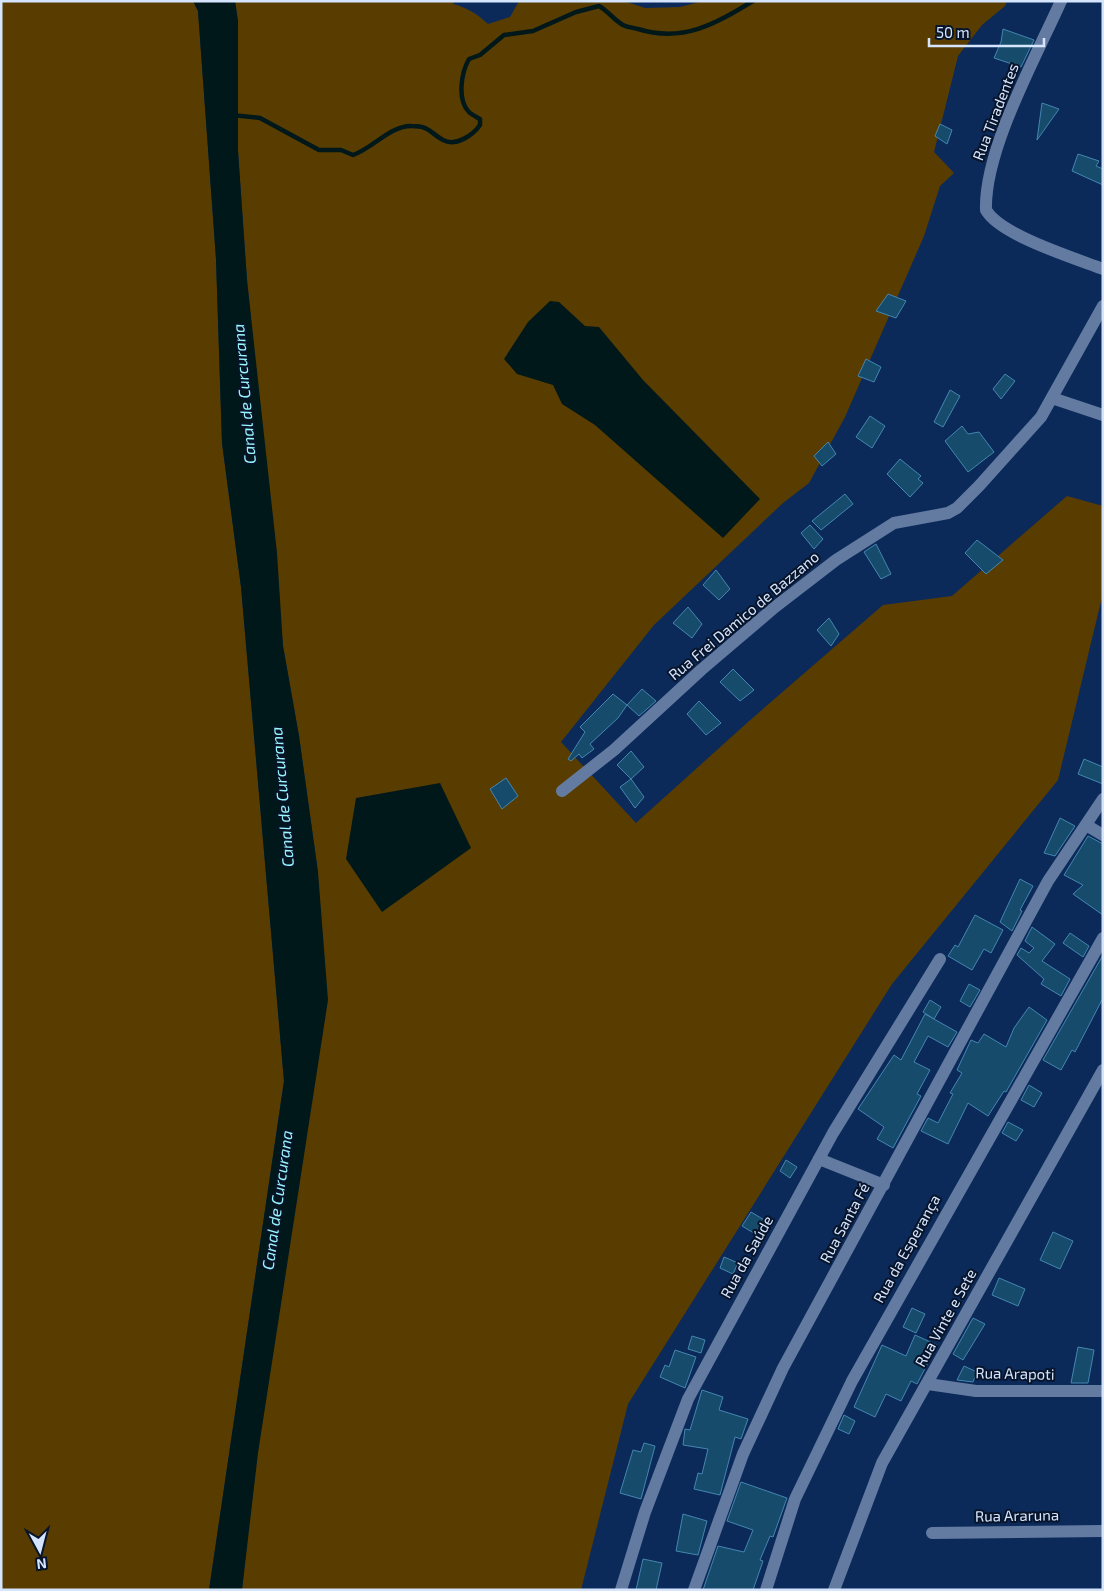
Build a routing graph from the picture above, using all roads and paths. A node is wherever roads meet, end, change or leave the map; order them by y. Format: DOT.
graph roads {
  1 [pos="1061,1"];
  2 [pos="1103,269"];
  3 [pos="1103,306"];
  4 [pos="1052,398"];
  5 [pos="1103,415"];
  6 [pos="562,791"];
  7 [pos="1103,799"];
  8 [pos="1086,825"];
  9 [pos="1103,835"];
  10 [pos="1103,938"];
  11 [pos="940,959"];
  12 [pos="1103,1070"];
  13 [pos="819,1159"];
  14 [pos="884,1185"];
  15 [pos="928,1384"];
  16 [pos="1103,1391"];
  17 [pos="1103,1531"];
  18 [pos="932,1533"];
  19 [pos="621,1590"];
  20 [pos="694,1590"];
  21 [pos="766,1590"];
  22 [pos="834,1590"];
  1 -- 2 [label="street, Rua Tiradentes"];
  3 -- 4 [label="street, Rua Frei Damico de Bazzano"];
  4 -- 5 [label="street"];
  4 -- 6 [label="street, Rua Frei Damico de Bazzano"];
  7 -- 8 [label="street, Rua Santa Fé"];
  8 -- 9 [label="street"];
  8 -- 14 [label="street, Rua Santa Fé"];
  10 -- 21 [label="street, Rua da Esperança"];
  11 -- 13 [label="street, Rua da Saúde"];
  12 -- 15 [label="street, Rua Vinte e Sete"];
  13 -- 14 [label="street"];
  13 -- 19 [label="street, Rua da Saúde"];
  14 -- 20 [label="street, Rua Santa Fé"];
  15 -- 16 [label="street, Rua Arapoti"];
  15 -- 22 [label="street, Rua Vinte e Sete"];
  17 -- 18 [label="street, Rua Araruna"];
}
